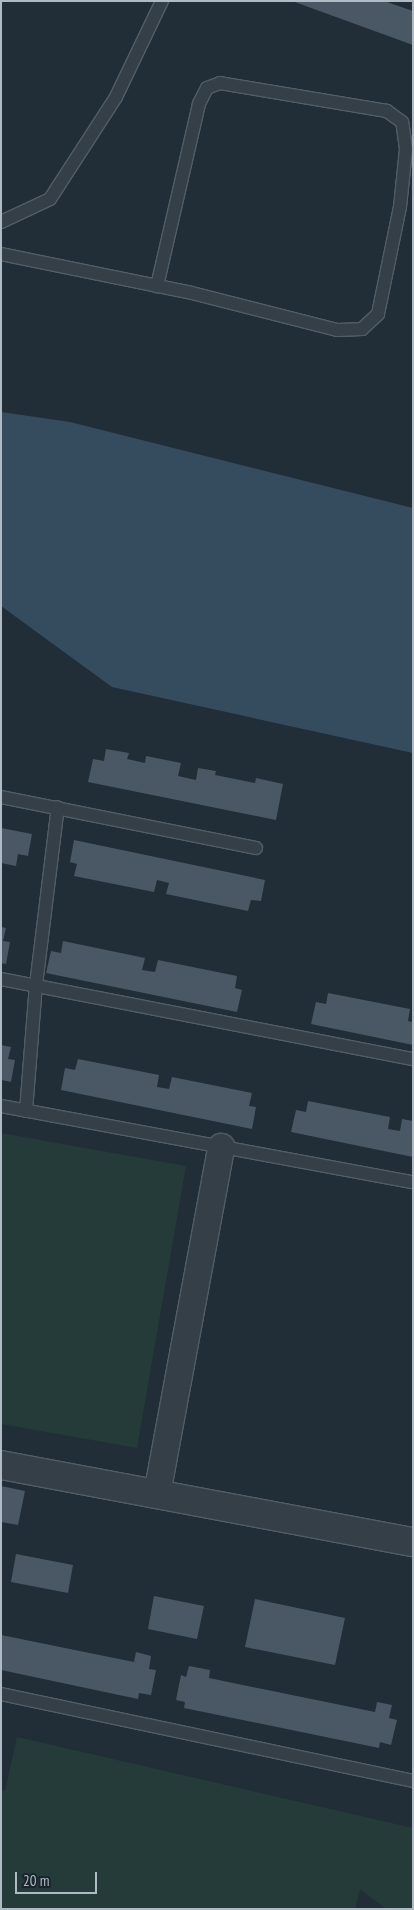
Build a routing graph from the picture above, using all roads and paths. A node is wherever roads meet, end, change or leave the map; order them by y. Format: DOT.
graph roads {
  1 [pos="162,1"];
  2 [pos="1,222"];
  3 [pos="1,254"];
  4 [pos="157,286"];
  5 [pos="1,797"];
  6 [pos="58,807"];
  7 [pos="256,848"];
  8 [pos="1,979"];
  9 [pos="36,985"];
  10 [pos="413,1059"];
  11 [pos="1,1106"];
  12 [pos="26,1111"];
  13 [pos="221,1147"];
  14 [pos="413,1182"];
  15 [pos="1,1465"];
  16 [pos="157,1494"];
  17 [pos="413,1542"];
  18 [pos="1,1694"];
  19 [pos="413,1781"];
  1 -- 2 [label="lane"];
  3 -- 4 [label="lane"];
  4 -- 4 [label="lane"];
  5 -- 6 [label="lane"];
  6 -- 7 [label="lane"];
  6 -- 9 [label="lane"];
  8 -- 9 [label="lane"];
  9 -- 10 [label="lane"];
  9 -- 12 [label="lane"];
  11 -- 12 [label="lane"];
  12 -- 13 [label="lane"];
  13 -- 14 [label="lane"];
  13 -- 16 [label="street"];
  15 -- 16 [label="street"];
  16 -- 17 [label="street"];
  18 -- 19 [label="lane"];
}
